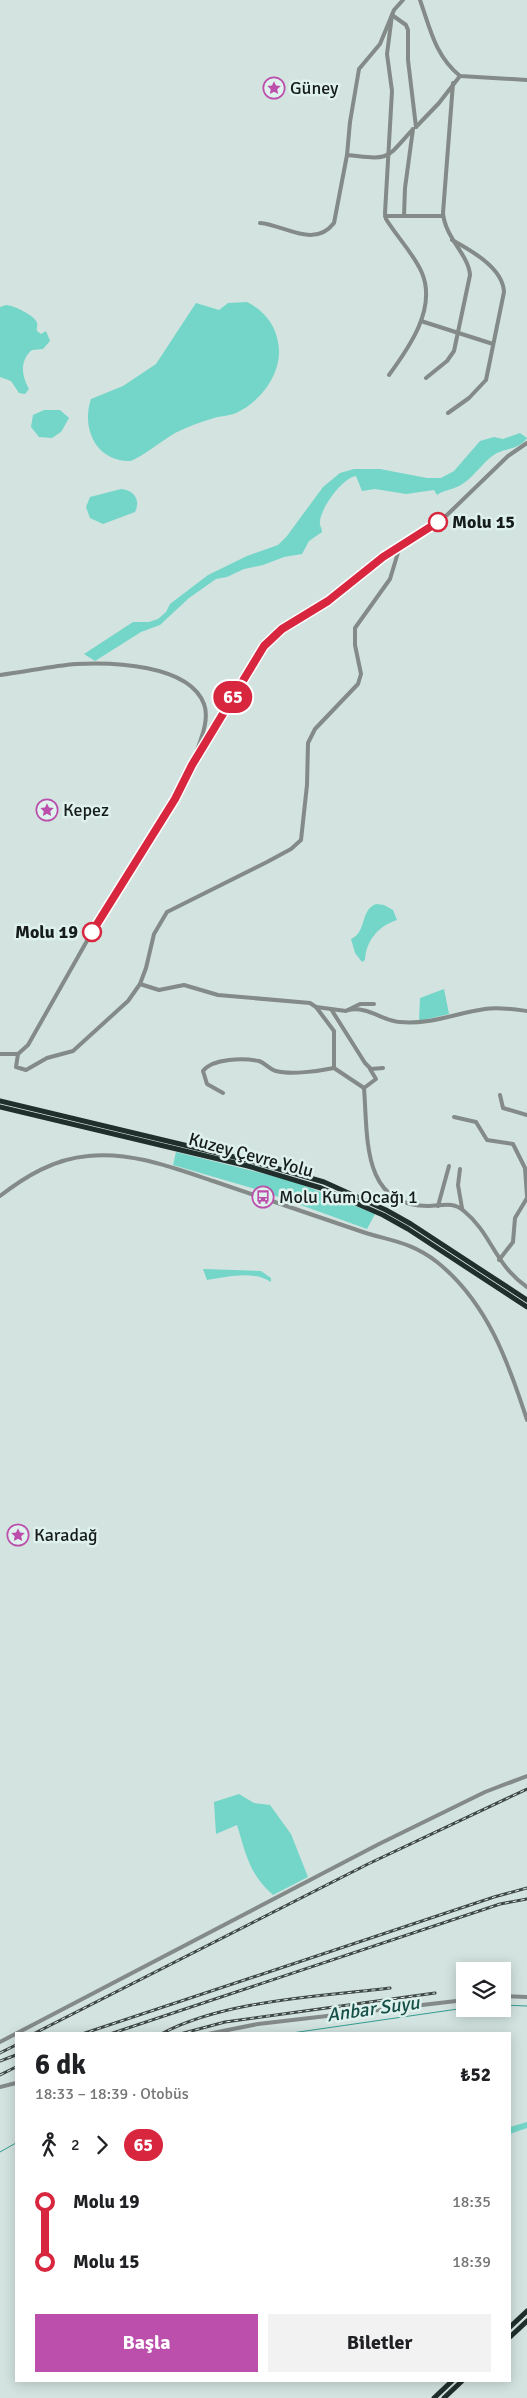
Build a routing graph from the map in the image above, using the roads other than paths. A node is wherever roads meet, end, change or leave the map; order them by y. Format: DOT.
graph roads {
  1 [pos="402,0"];
  2 [pos="420,0"];
  3 [pos="392,15"];
  4 [pos="460,76"];
  5 [pos="527,80"];
  6 [pos="453,83"];
  7 [pos="390,154"];
  8 [pos="347,155"];
  9 [pos="385,216"];
  10 [pos="404,216"];
  11 [pos="443,216"];
  12 [pos="260,223"];
  13 [pos="452,240"];
  14 [pos="422,321"];
  15 [pos="458,332"];
  16 [pos="493,344"];
  17 [pos="389,375"];
  18 [pos="426,378"];
  19 [pos="448,412"];
  20 [pos="527,443"];
  21 [pos="400,546"];
  22 [pos="0,675"];
  23 [pos="192,765"];
  24 [pos="140,984"];
  25 [pos="374,1004"];
  26 [pos="316,1007"];
  27 [pos="331,1009"];
  28 [pos="348,1010"];
  29 [pos="527,1011"];
  30 [pos="0,1054"];
  31 [pos="18,1054"];
  32 [pos="334,1068"];
  33 [pos="369,1068"];
  34 [pos="383,1068"];
  35 [pos="364,1088"];
  36 [pos="223,1093"];
  37 [pos="500,1095"];
  38 [pos="0,1101"];
  39 [pos="0,1106"];
  40 [pos="527,1115"];
  41 [pos="454,1117"];
  42 [pos="449,1166"];
  43 [pos="460,1169"];
  44 [pos="526,1171"];
  45 [pos="526,1182"];
  46 [pos="0,1196"];
  47 [pos="527,1197"];
  48 [pos="438,1206"];
  49 [pos="462,1208"];
  50 [pos="499,1260"];
  51 [pos="527,1287"];
  52 [pos="527,1300"];
  53 [pos="527,1307"];
  54 [pos="527,1420"];
  55 [pos="527,1776"];
  56 [pos="511,1996"];
  57 [pos="527,1996"];
  58 [pos="456,2001"];
  59 [pos="19,2032"];
  60 [pos="218,2032"];
  61 [pos="15,2034"];
  62 [pos="0,2042"];
  63 [pos="15,2083"];
  64 [pos="0,2087"];
  65 [pos="527,2311"];
  66 [pos="527,2322"];
  67 [pos="511,2326"];
  68 [pos="511,2336"];
  69 [pos="451,2382"];
  70 [pos="461,2382"];
  71 [pos="434,2398"];
  72 [pos="444,2398"];
  1 -- 3 [label="street"];
  2 -- 4 [label="street"];
  3 -- 6 [label="street"];
  3 -- 7 [label="street"];
  3 -- 8 [label="street"];
  4 -- 5 [label="street"];
  4 -- 6 [label="street"];
  6 -- 11 [label="street"];
  7 -- 8 [label="street"];
  7 -- 9 [label="street"];
  7 -- 10 [label="street"];
  8 -- 12 [label="street"];
  9 -- 10 [label="street"];
  9 -- 14 [label="street"];
  10 -- 11 [label="street"];
  11 -- 13 [label="street"];
  13 -- 15 [label="street"];
  13 -- 16 [label="street"];
  14 -- 15 [label="street"];
  14 -- 17 [label="street"];
  15 -- 16 [label="street"];
  15 -- 18 [label="street"];
  16 -- 19 [label="street"];
  20 -- 21 [label="street"];
  21 -- 23 [label="street"];
  21 -- 24 [label="street"];
  22 -- 23 [label="street"];
  23 -- 31 [label="street"];
  24 -- 26 [label="street"];
  24 -- 31 [label="street"];
  25 -- 28 [label="street"];
  26 -- 27 [label="street"];
  26 -- 32 [label="street"];
  27 -- 28 [label="street"];
  27 -- 33 [label="street"];
  28 -- 29 [label="street"];
  30 -- 31 [label="street"];
  32 -- 35 [label="street"];
  32 -- 36 [label="street"];
  33 -- 34 [label="street"];
  33 -- 35 [label="street"];
  35 -- 48 [label="street"];
  37 -- 40 [label="street"];
  38 -- 52 [label="highway, Kuzey Çevre Yolu"];
  39 -- 53 [label="highway, Kuzey Çevre Yolu"];
  41 -- 44 [label="street"];
  42 -- 48 [label="street"];
  43 -- 49 [label="street"];
  44 -- 45 [label="street"];
  45 -- 47 [label="street"];
  46 -- 54 [label="street"];
  47 -- 50 [label="street"];
  48 -- 49 [label="street"];
  49 -- 50 [label="street"];
  50 -- 51 [label="street"];
  55 -- 59 [label="street"];
  56 -- 57 [label="street"];
  58 -- 60 [label="street"];
  61 -- 62 [label="street"];
  63 -- 64 [label="street"];
  65 -- 67 [label="highway"];
  66 -- 68 [label="highway"];
  69 -- 71 [label="highway"];
  70 -- 72 [label="highway"];
}
